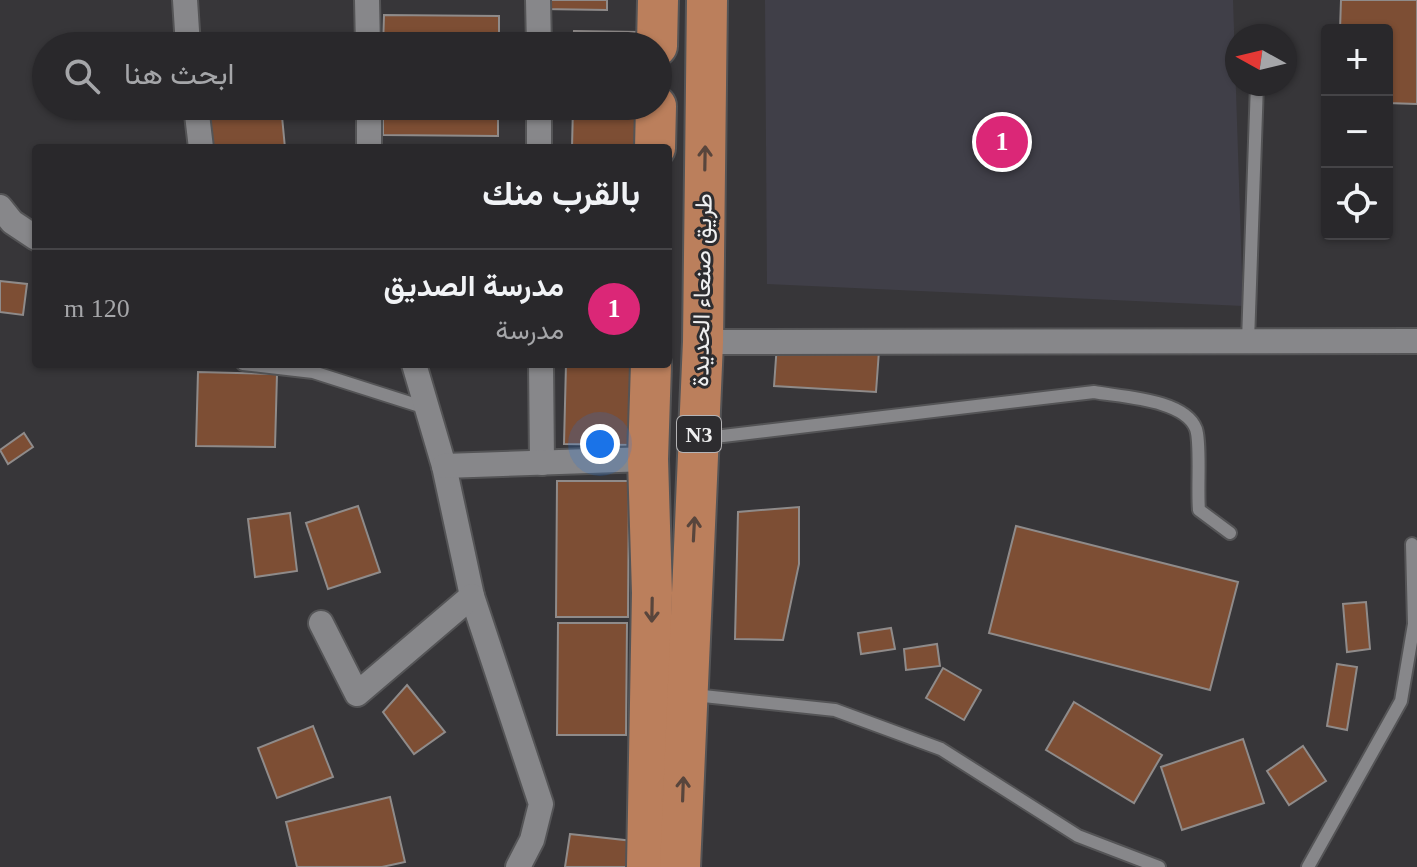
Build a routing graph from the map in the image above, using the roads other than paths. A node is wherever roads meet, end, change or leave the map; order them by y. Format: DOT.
graph roads {
  1 [pos="185,0"];
  2 [pos="367,0"];
  3 [pos="538,0"];
  4 [pos="658,0"];
  5 [pos="707,0"];
  6 [pos="187,32"];
  7 [pos="368,32"];
  8 [pos="539,32"];
  9 [pos="657,32"];
  10 [pos="1257,96"];
  11 [pos="198,120"];
  12 [pos="369,120"];
  13 [pos="539,120"];
  14 [pos="656,120"];
  15 [pos="201,144"];
  16 [pos="369,144"];
  17 [pos="539,144"];
  18 [pos="655,144"];
  19 [pos="0,207"];
  20 [pos="32,235"];
  21 [pos="1248,341"];
  22 [pos="1417,341"];
  23 [pos="703,342"];
  24 [pos="278,368"];
  25 [pos="415,368"];
  26 [pos="541,368"];
  27 [pos="651,368"];
  28 [pos="426,408"];
  29 [pos="698,439"];
  30 [pos="648,459"];
  31 [pos="542,463"];
  32 [pos="444,466"];
  33 [pos="1230,533"];
  34 [pos="1412,544"];
  35 [pos="472,596"];
  36 [pos="321,623"];
  37 [pos="687,695"];
  38 [pos="518,867"];
  39 [pos="647,867"];
  40 [pos="680,867"];
  41 [pos="1159,867"];
  42 [pos="1308,867"];
  1 -- 6 [label="street"];
  2 -- 7 [label="street"];
  3 -- 8 [label="street"];
  4 -- 9 [label="main road"];
  23 -- 5 [label="main road, طريق صنعاء الحديدة / N3, one-way"];
  10 -- 21 [label="lane"];
  11 -- 15 [label="street"];
  12 -- 16 [label="street"];
  13 -- 17 [label="street"];
  14 -- 18 [label="main road"];
  19 -- 20 [label="street"];
  21 -- 22 [label="street"];
  21 -- 23 [label="street"];
  23 -- 29 [label="main road, طريق صنعاء الحديدة / N3"];
  24 -- 28 [label="lane"];
  25 -- 28 [label="street"];
  26 -- 31 [label="street"];
  27 -- 30 [label="main road, طريق صنعاء الحديدة / N3"];
  28 -- 32 [label="street"];
  29 -- 33 [label="lane"];
  37 -- 29 [label="main road, طريق صنعاء الحديدة / N3, one-way"];
  30 -- 31 [label="street"];
  30 -- 39 [label="main road, طريق صنعاء الحديدة / N3, one-way"];
  31 -- 32 [label="street"];
  32 -- 35 [label="street"];
  34 -- 42 [label="lane"];
  35 -- 36 [label="street"];
  35 -- 38 [label="street"];
  40 -- 37 [label="main road, طريق صنعاء الحديدة / N3, one-way"];
  37 -- 41 [label="lane"];
}
